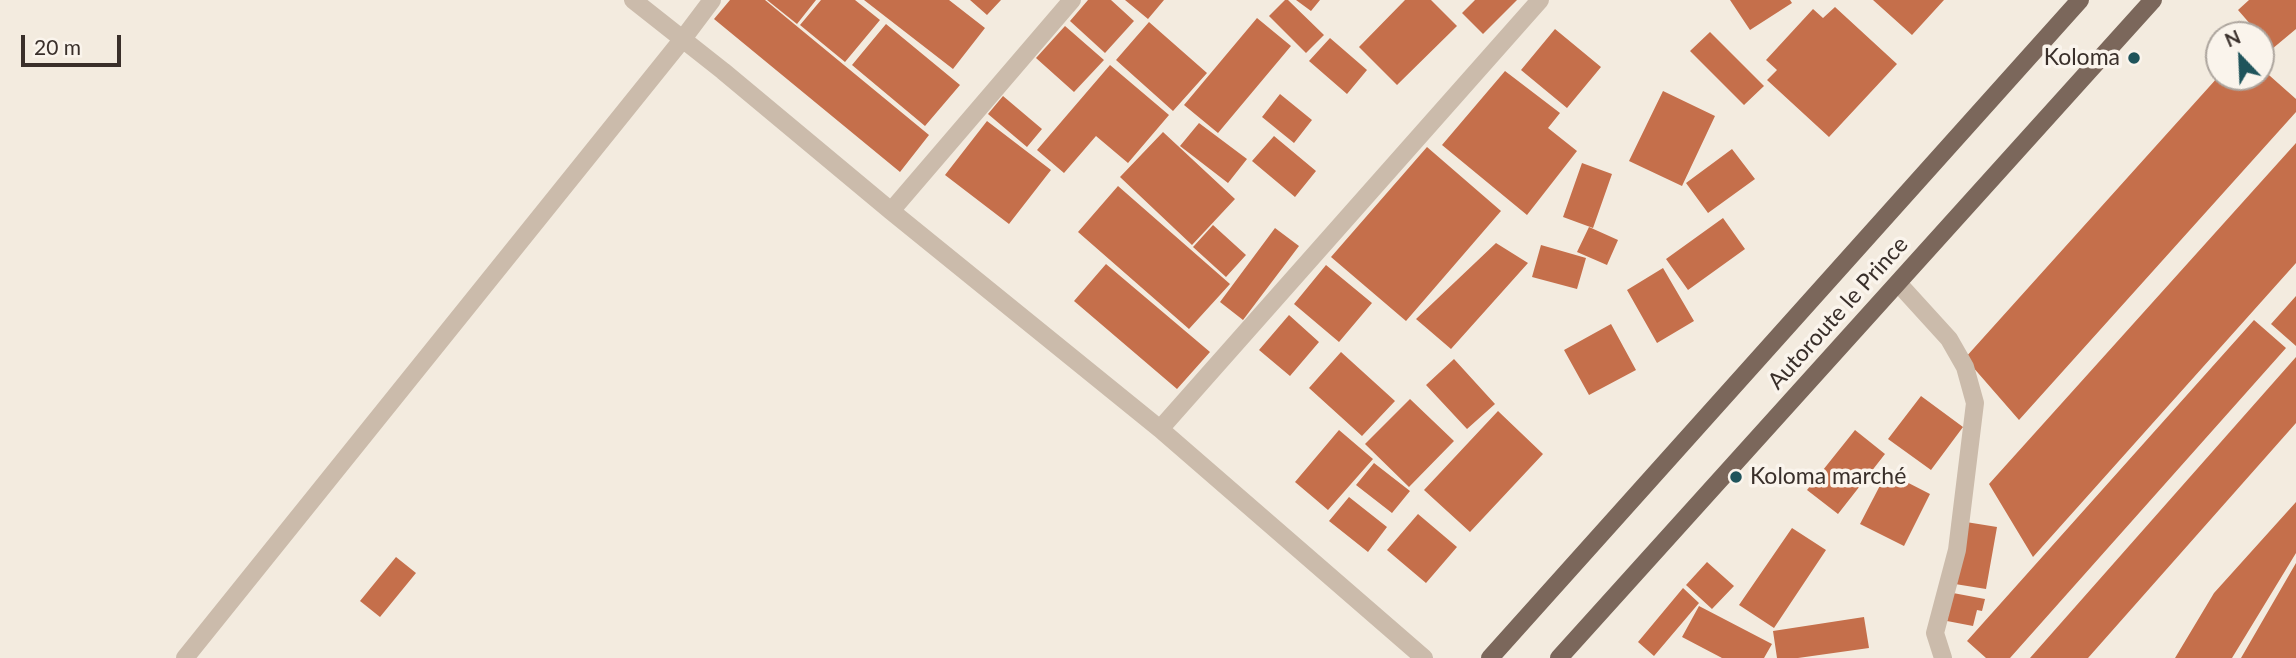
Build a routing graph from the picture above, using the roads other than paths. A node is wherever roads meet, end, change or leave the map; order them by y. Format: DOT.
graph roads {
  1 [pos="633,0"];
  2 [pos="712,0"];
  3 [pos="1072,0"];
  4 [pos="1540,0"];
  5 [pos="2080,0"];
  6 [pos="2153,0"];
  7 [pos="682,40"];
  8 [pos="891,211"];
  9 [pos="1898,283"];
  10 [pos="1160,429"];
  11 [pos="185,658"];
  12 [pos="1424,658"];
  13 [pos="1490,658"];
  14 [pos="1559,658"];
  15 [pos="1943,658"];
  1 -- 7 [label="street"];
  2 -- 7 [label="street"];
  3 -- 8 [label="street"];
  4 -- 10 [label="street"];
  5 -- 13 [label="main road, Autoroute le Prince"];
  6 -- 9 [label="main road, Autoroute le Prince"];
  7 -- 8 [label="street"];
  7 -- 11 [label="street"];
  8 -- 10 [label="street"];
  9 -- 14 [label="main road, Autoroute le Prince"];
  9 -- 15 [label="street"];
  10 -- 12 [label="street"];
}
